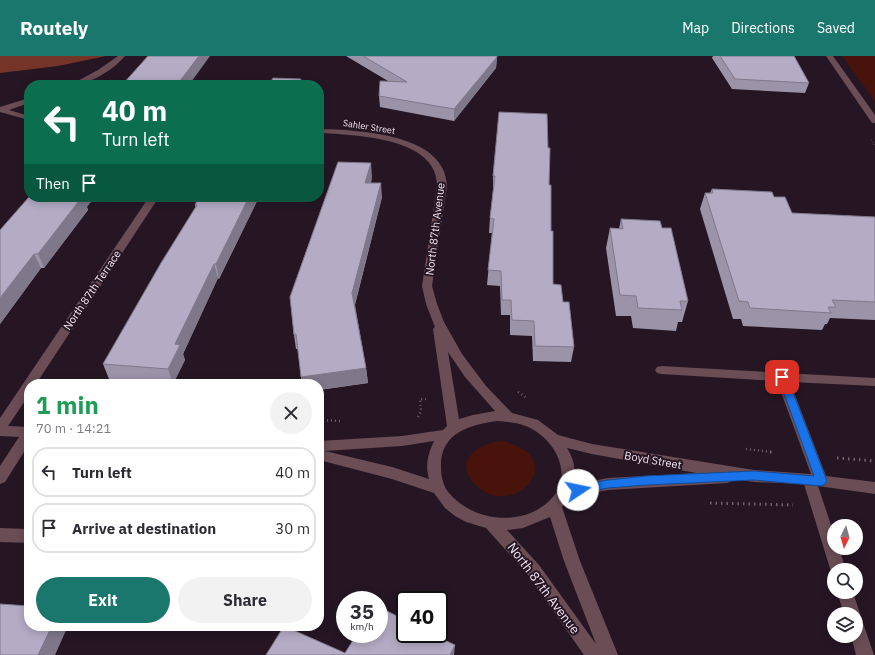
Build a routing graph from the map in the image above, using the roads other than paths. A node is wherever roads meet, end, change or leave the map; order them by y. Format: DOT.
graph roads {
  1 [pos="122,56"];
  2 [pos="829,56"];
  3 [pos="84,80"];
  4 [pos="24,102"];
  5 [pos="1,109"];
  6 [pos="24,117"];
  7 [pos="875,121"];
  8 [pos="324,131"];
  9 [pos="414,148"];
  10 [pos="151,202"];
  11 [pos="437,320"];
  12 [pos="661,370"];
  13 [pos="782,377"];
  14 [pos="32,379"];
  15 [pos="875,382"];
  16 [pos="24,392"];
  17 [pos="508,417"];
  18 [pos="0,429"];
  19 [pos="451,431"];
  20 [pos="24,432"];
  21 [pos="554,439"];
  22 [pos="24,441"];
  23 [pos="324,446"];
  24 [pos="324,456"];
  25 [pos="754,476"];
  26 [pos="0,478"];
  27 [pos="815,480"];
  28 [pos="438,488"];
  29 [pos="875,488"];
  30 [pos="564,493"];
  31 [pos="554,506"];
  32 [pos="491,524"];
  33 [pos="0,535"];
  34 [pos="24,536"];
  35 [pos="836,563"];
  36 [pos="861,643"];
  37 [pos="594,655"];
  38 [pos="609,655"];
  39 [pos="865,655"];
  1 -- 3 [label="street"];
  2 -- 7 [label="street"];
  4 -- 5 [label="street"];
  5 -- 6 [label="street"];
  8 -- 9 [label="street, Sahler Street"];
  9 -- 11 [label="street, North 87th Avenue"];
  10 -- 14 [label="street, North 87th Terrace"];
  11 -- 17 [label="street, North 87th Avenue"];
  11 -- 19 [label="street, North 87th Avenue"];
  12 -- 13 [label="street"];
  13 -- 15 [label="street"];
  13 -- 27 [label="street"];
  16 -- 18 [label="street, North 87th Terrace"];
  17 -- 19 [label="street, Boyd Street"];
  17 -- 21 [label="street, Boyd Street"];
  18 -- 20 [label="street"];
  19 -- 23 [label="street, Boyd Street"];
  19 -- 28 [label="street, Boyd Street"];
  21 -- 25 [label="street, Boyd Street"];
  21 -- 30 [label="street, Boyd Street"];
  22 -- 26 [label="street"];
  24 -- 28 [label="street"];
  25 -- 27 [label="street, Boyd Street"];
  25 -- 30 [label="street, Boyd Street"];
  27 -- 29 [label="street, Boyd Street"];
  27 -- 35 [label="street"];
  28 -- 32 [label="street, Boyd Street"];
  30 -- 31 [label="street, Boyd Street"];
  31 -- 32 [label="street, Boyd Street"];
  31 -- 38 [label="street, North 87th Avenue"];
  32 -- 37 [label="street, North 87th Avenue"];
  33 -- 34 [label="street"];
  36 -- 39 [label="street"];
}
